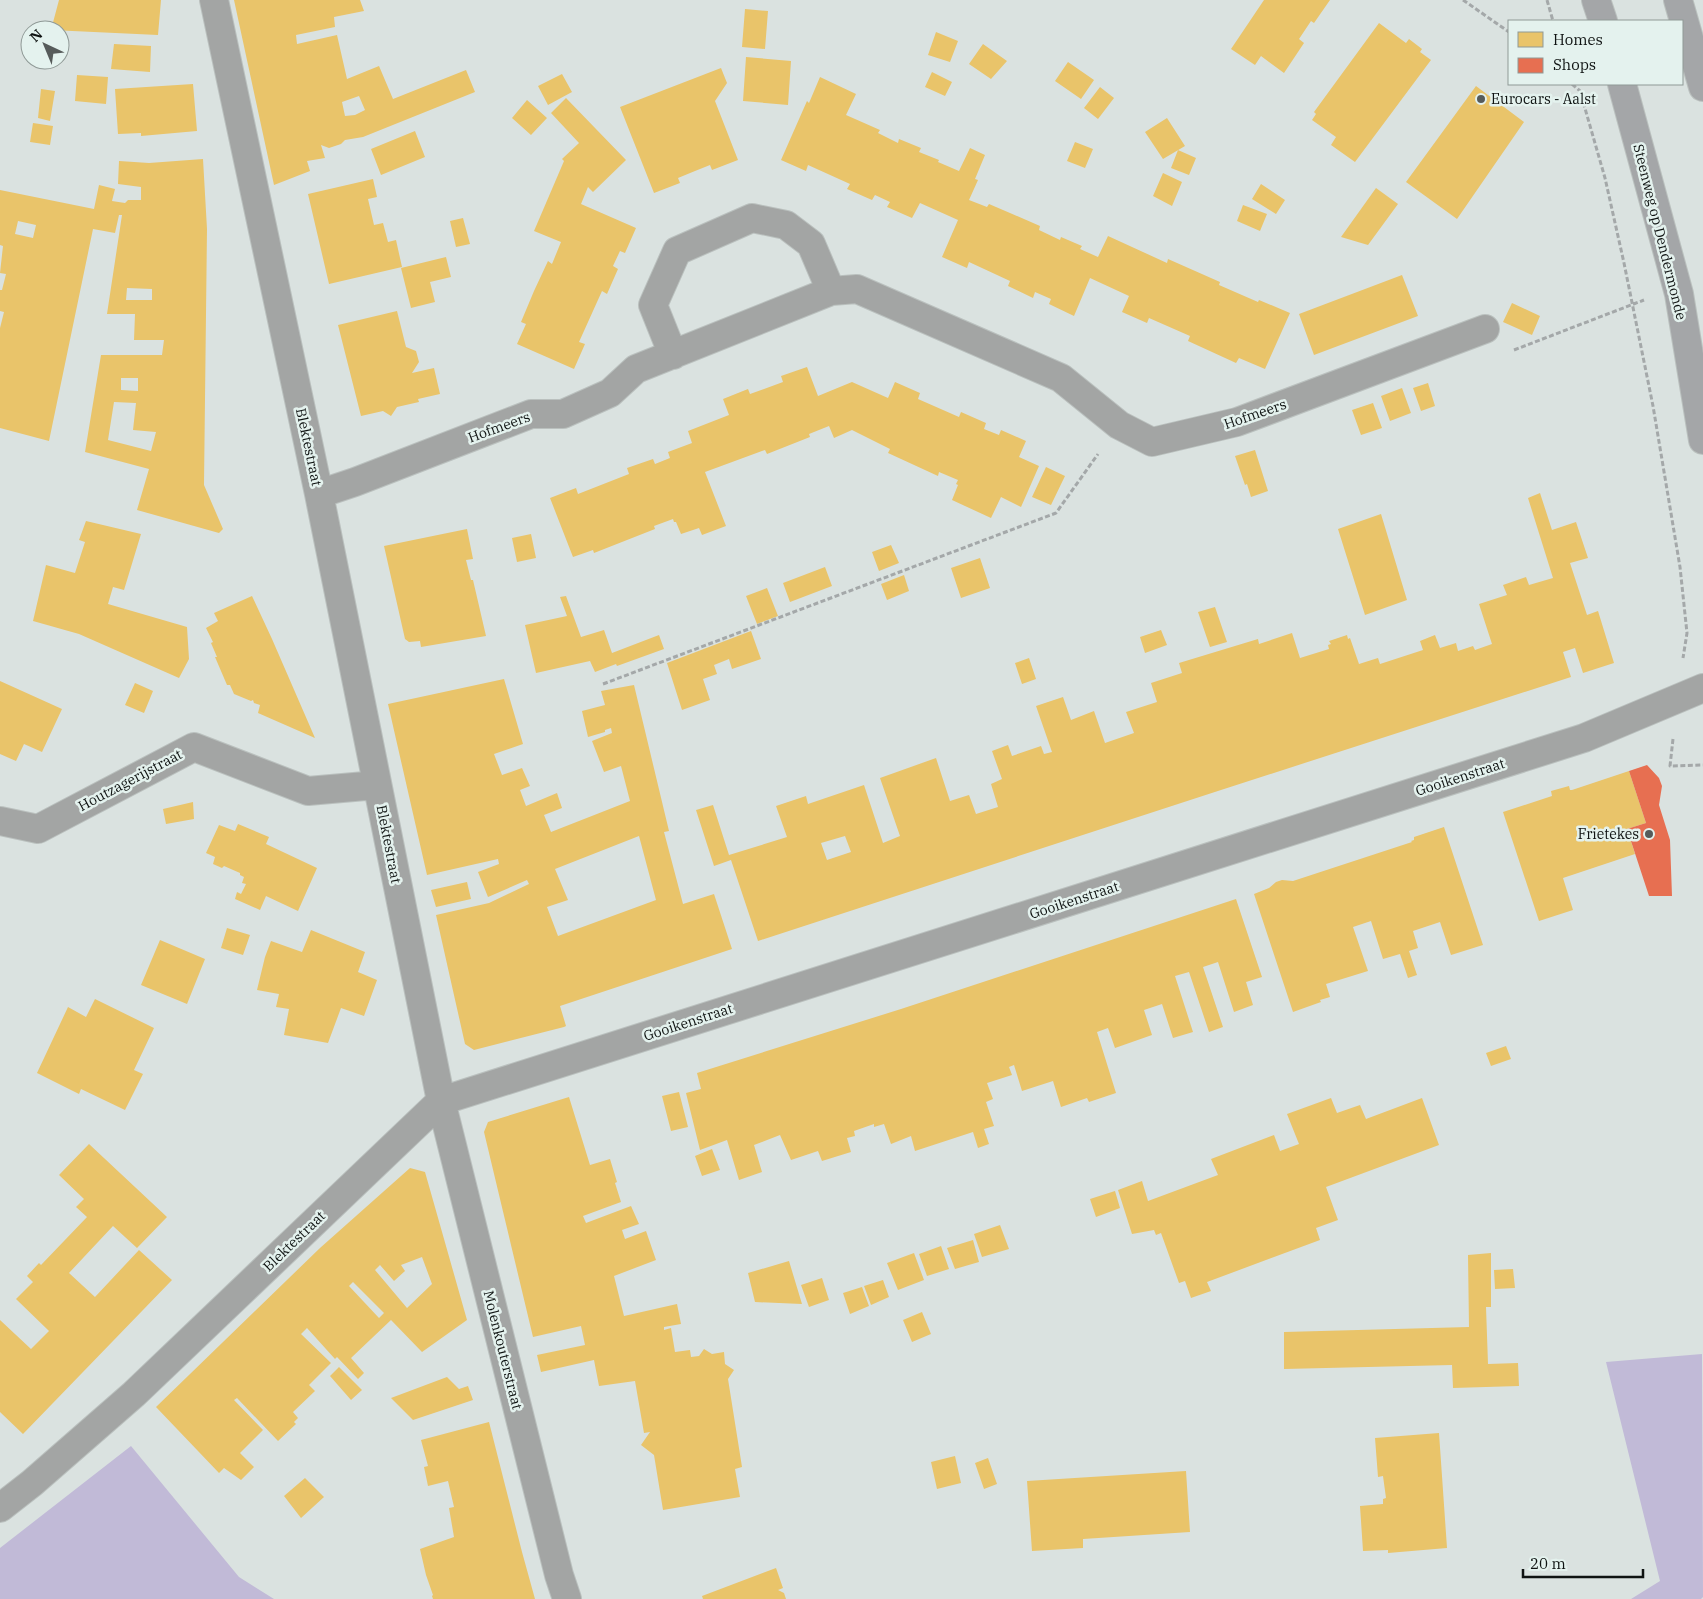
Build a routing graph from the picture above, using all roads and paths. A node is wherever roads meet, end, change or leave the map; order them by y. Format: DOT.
graph roads {
  1 [pos="214,0"];
  2 [pos="1463,0"];
  3 [pos="1547,0"];
  4 [pos="1596,0"];
  5 [pos="1678,0"];
  6 [pos="1553,20"];
  7 [pos="1603,20"];
  8 [pos="1508,31"];
  9 [pos="1573,85"];
  10 [pos="1578,85"];
  11 [pos="1622,85"];
  12 [pos="1703,87"];
  13 [pos="1580,91"];
  14 [pos="1677,287"];
  15 [pos="831,291"];
  16 [pos="1633,304"];
  17 [pos="1485,329"];
  18 [pos="672,355"];
  19 [pos="1119,425"];
  20 [pos="1703,440"];
  21 [pos="319,494"];
  22 [pos="603,684"];
  23 [pos="1703,688"];
  24 [pos="1678,699"];
  25 [pos="1703,765"];
  26 [pos="377,785"];
  27 [pos="0,821"];
  28 [pos="441,1101"];
  29 [pos="0,1508"];
  30 [pos="567,1599"];
  1 -- 21 [label="street, Blektestraat"];
  2 -- 8 [label="path"];
  3 -- 6 [label="path"];
  4 -- 7 [label="main road"];
  5 -- 12 [label="main road"];
  9 -- 13 [label="path"];
  10 -- 13 [label="path"];
  11 -- 14 [label="main road, Steenweg op Dendermonde"];
  13 -- 16 [label="path"];
  14 -- 16 [label="path"];
  14 -- 20 [label="main road, Steenweg op Dendermonde"];
  15 -- 18 [label="street, Hofmeers"];
  15 -- 18 [label="street"];
  15 -- 19 [label="street, Hofmeers"];
  16 -- 17 [label="path"];
  16 -- 24 [label="path"];
  17 -- 19 [label="street, Hofmeers"];
  18 -- 21 [label="street, Hofmeers"];
  19 -- 22 [label="path"];
  21 -- 26 [label="street, Blektestraat"];
  23 -- 24 [label="street, Gooikenstraat"];
  24 -- 25 [label="path"];
  24 -- 28 [label="street, Gooikenstraat"];
  26 -- 27 [label="street, Houtzagerijstraat"];
  26 -- 28 [label="street, Blektestraat"];
  28 -- 29 [label="street, Blektestraat"];
  28 -- 30 [label="street, Molenkouterstraat"];
}
